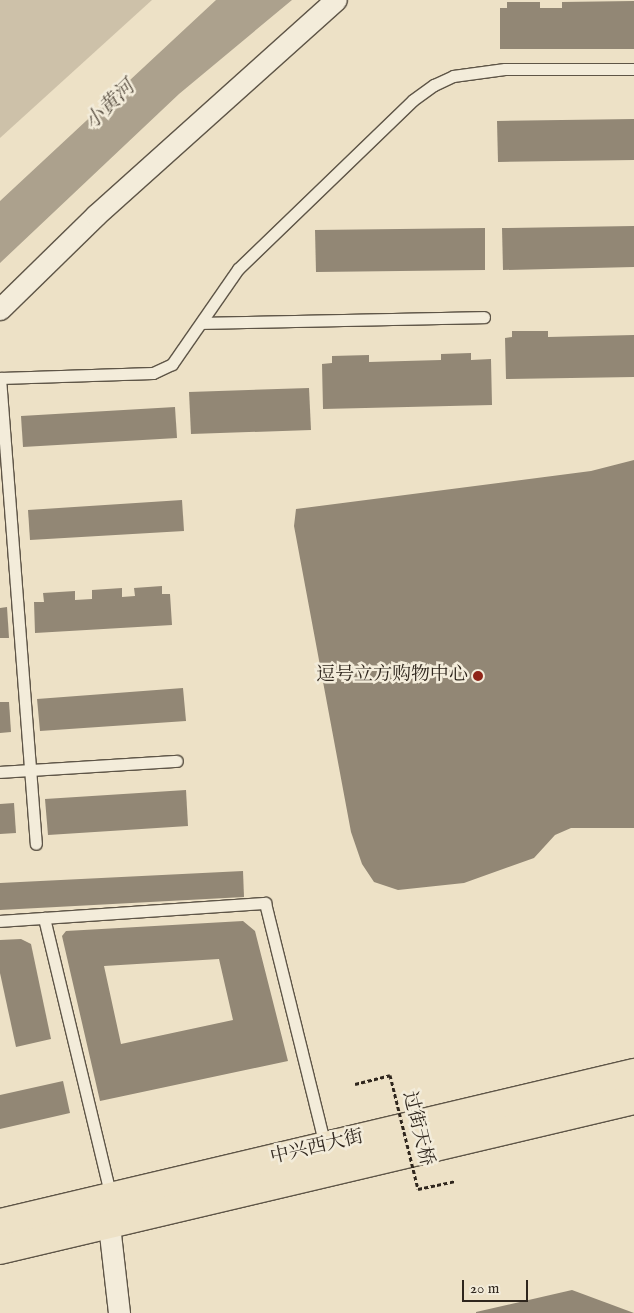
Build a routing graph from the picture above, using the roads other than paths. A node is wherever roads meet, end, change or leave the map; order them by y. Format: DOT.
graph roads {
  1 [pos="336,0"];
  2 [pos="634,69"];
  3 [pos="0,309"];
  4 [pos="484,317"];
  5 [pos="203,324"];
  6 [pos="0,378"];
  7 [pos="177,760"];
  8 [pos="30,770"];
  9 [pos="0,772"];
  10 [pos="36,844"];
  11 [pos="44,918"];
  12 [pos="0,921"];
  13 [pos="634,1073"];
  14 [pos="634,1100"];
  15 [pos="325,1146"];
  16 [pos="110,1197"];
  17 [pos="0,1223"];
  18 [pos="109,1225"];
  19 [pos="0,1250"];
  20 [pos="119,1313"];
  1 -- 3 [label="street"];
  2 -- 5 [label="lane"];
  4 -- 5 [label="lane"];
  5 -- 6 [label="lane"];
  6 -- 8 [label="lane"];
  7 -- 8 [label="lane"];
  8 -- 9 [label="lane"];
  8 -- 10 [label="lane"];
  11 -- 12 [label="lane"];
  11 -- 15 [label="lane"];
  11 -- 16 [label="lane"];
  13 -- 15 [label="main road, 中兴西大街"];
  14 -- 18 [label="main road, 中兴西大街"];
  15 -- 16 [label="main road, 中兴西大街"];
  16 -- 17 [label="main road, 中兴西大街"];
  18 -- 19 [label="main road, 中兴西大街"];
  18 -- 20 [label="street"];
}
